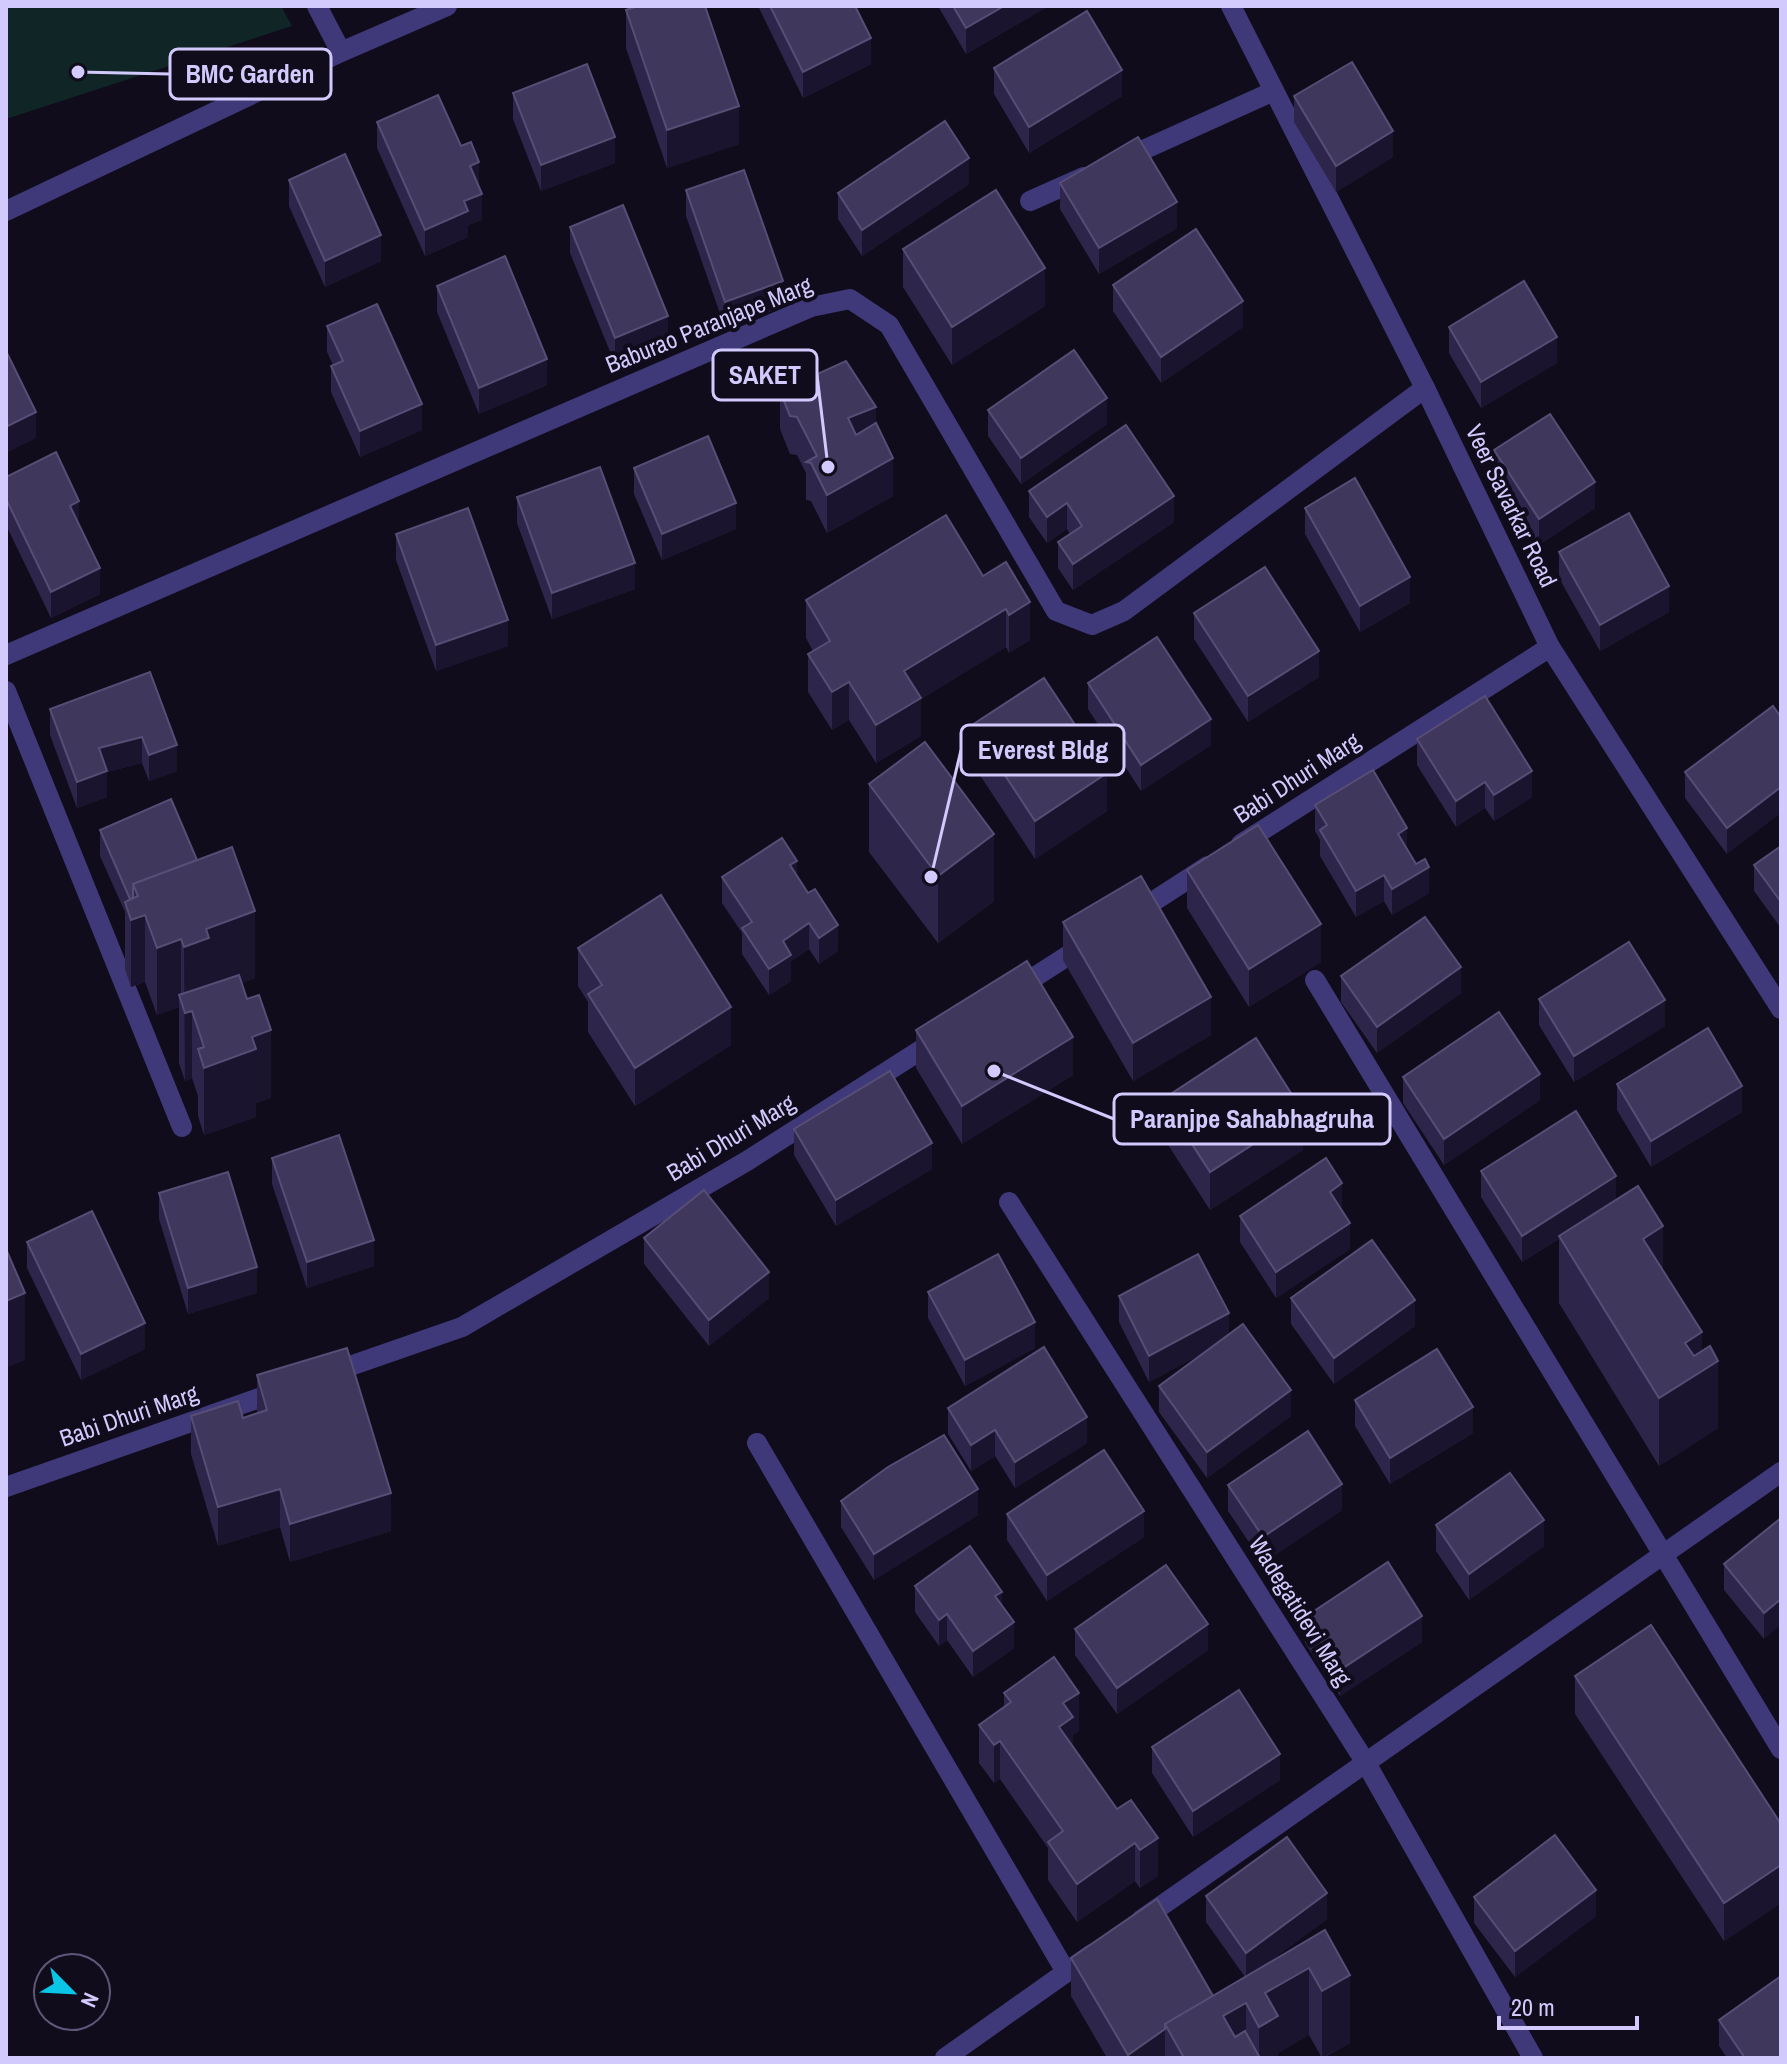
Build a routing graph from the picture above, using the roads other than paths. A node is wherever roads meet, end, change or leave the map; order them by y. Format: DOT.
graph roads {
  1 [pos="317,6"];
  2 [pos="447,6"];
  3 [pos="1231,6"];
  4 [pos="341,52"];
  5 [pos="1274,91"];
  6 [pos="1030,201"];
  7 [pos="6,211"];
  8 [pos="1425,388"];
  9 [pos="1550,647"];
  10 [pos="6,655"];
  11 [pos="6,691"];
  12 [pos="1315,980"];
  13 [pos="1001,998"];
  14 [pos="1781,1009"];
  15 [pos="961,1024"];
  16 [pos="182,1127"];
  17 [pos="1009,1202"];
  18 [pos="757,1443"];
  19 [pos="1781,1472"];
  20 [pos="6,1487"];
  21 [pos="1663,1555"];
  22 [pos="1781,1749"];
  23 [pos="1366,1763"];
  24 [pos="1066,1972"];
  25 [pos="945,2058"];
  26 [pos="1533,2058"];
  1 -- 4 [label="street"];
  2 -- 4 [label="street"];
  3 -- 5 [label="street, Veer Savarkar Road"];
  4 -- 7 [label="street"];
  5 -- 6 [label="street"];
  5 -- 8 [label="street, Veer Savarkar Road"];
  8 -- 9 [label="street, Veer Savarkar Road"];
  8 -- 10 [label="street, Baburao Paranjape Marg"];
  9 -- 13 [label="street, Babi Dhuri Marg"];
  9 -- 14 [label="street, Veer Savarkar Road"];
  11 -- 16 [label="street"];
  12 -- 21 [label="street"];
  15 -- 20 [label="street, Babi Dhuri Marg"];
  17 -- 23 [label="street, Wadegatidevi Marg"];
  18 -- 24 [label="street"];
  19 -- 21 [label="street"];
  21 -- 22 [label="street"];
  21 -- 23 [label="street"];
  23 -- 24 [label="street"];
  23 -- 26 [label="street, Wadegatidevi Marg"];
  24 -- 25 [label="street"];
}
